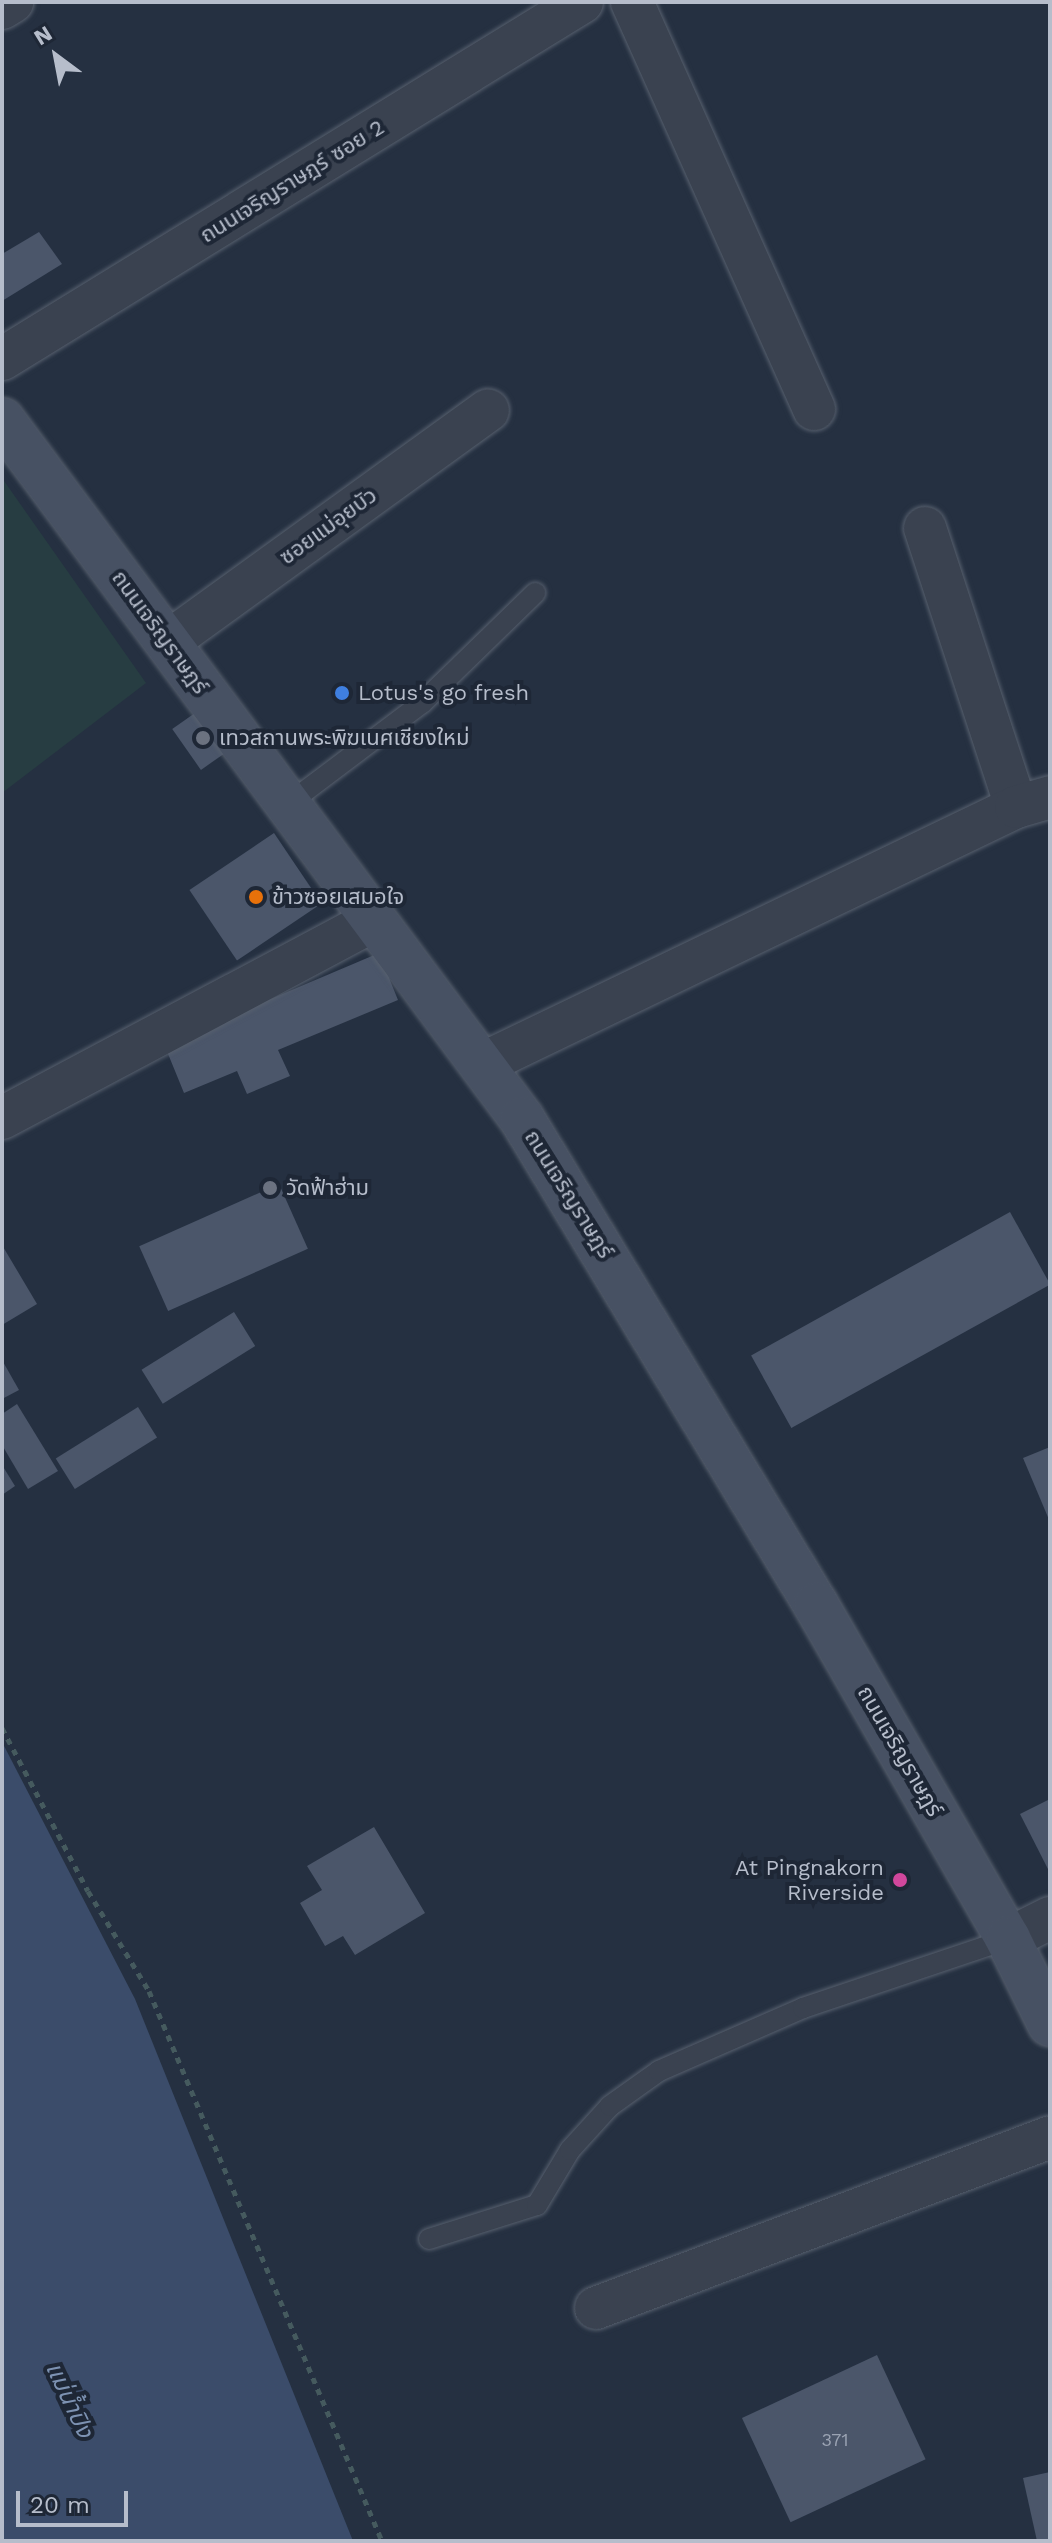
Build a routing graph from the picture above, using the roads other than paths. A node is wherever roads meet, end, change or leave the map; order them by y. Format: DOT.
graph roads {
  1 [pos="12,2"];
  2 [pos="582,2"];
  3 [pos="632,2"];
  4 [pos="2,8"];
  5 [pos="2,359"];
  6 [pos="814,409"];
  7 [pos="488,410"];
  8 [pos="2,420"];
  9 [pos="925,528"];
  10 [pos="535,593"];
  11 [pos="168,642"];
  12 [pos="1033,802"];
  13 [pos="288,804"];
  14 [pos="372,921"];
  15 [pos="482,1064"];
  16 [pos="2,1118"];
  17 [pos="1050,1918"];
  18 [pos="1026,1950"];
  19 [pos="1050,2024"];
  20 [pos="1050,2137"];
  21 [pos="429,2239"];
  22 [pos="596,2308"];
  1 -- 4 [label="street"];
  2 -- 5 [label="street, ถนนเจริญราษฎร์ ซอย 2"];
  3 -- 6 [label="street"];
  7 -- 11 [label="street, ซอยแม่อุยบัว"];
  8 -- 11 [label="main road, ถนนเจริญราษฎร์"];
  9 -- 12 [label="street"];
  10 -- 13 [label="lane"];
  11 -- 13 [label="main road, ถนนเจริญราษฎร์"];
  12 -- 15 [label="street"];
  13 -- 14 [label="main road, ถนนเจริญราษฎร์"];
  14 -- 15 [label="main road, ถนนเจริญราษฎร์"];
  14 -- 16 [label="street"];
  15 -- 18 [label="main road, ถนนเจริญราษฎร์"];
  17 -- 18 [label="street"];
  18 -- 19 [label="main road, ถนนเจริญราษฎร์"];
  18 -- 21 [label="lane"];
  20 -- 22 [label="street"];
}
